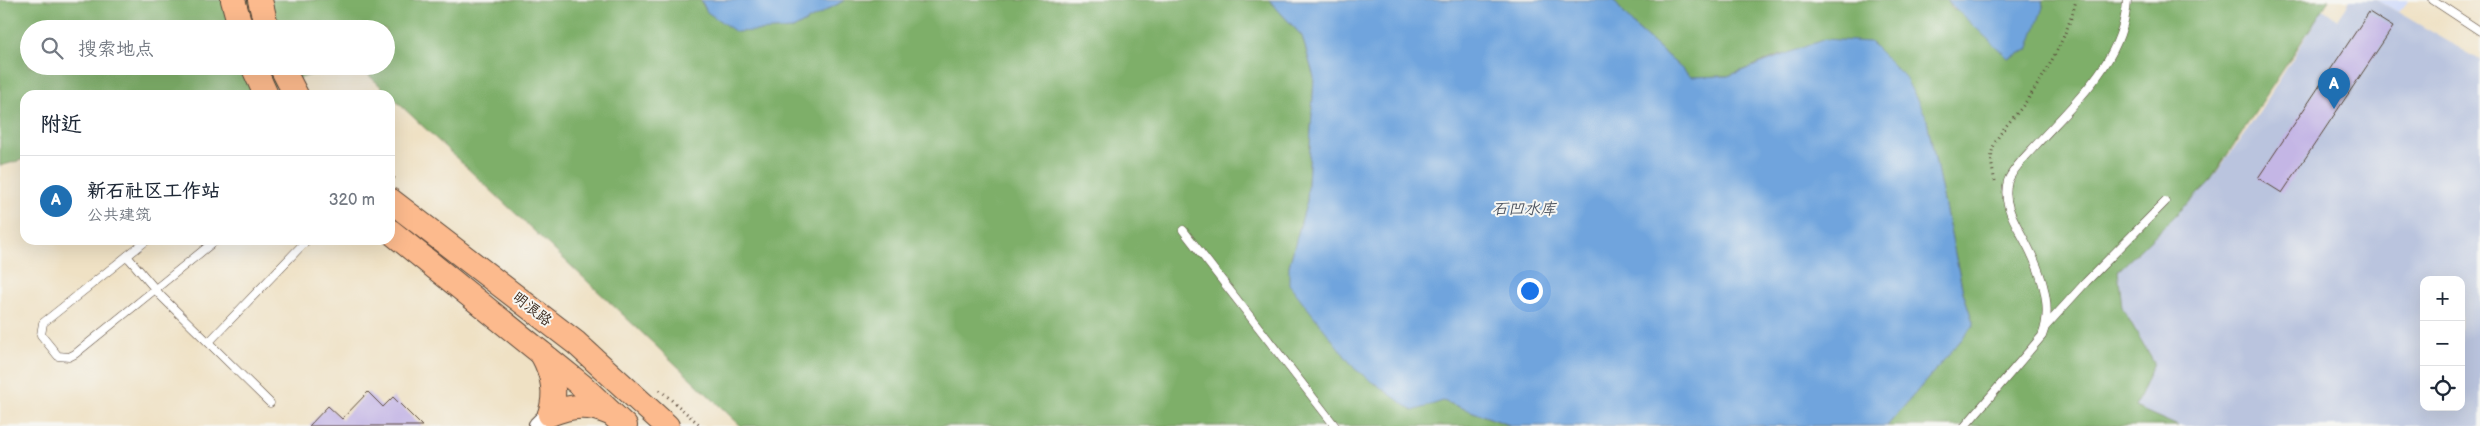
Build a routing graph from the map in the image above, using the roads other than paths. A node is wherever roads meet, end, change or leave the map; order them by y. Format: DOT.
graph roads {
  1 [pos="233,0"];
  2 [pos="260,0"];
  3 [pos="2127,0"];
  4 [pos="2433,0"];
  5 [pos="239,20"];
  6 [pos="265,20"];
  7 [pos="2480,31"];
  8 [pos="256,75"];
  9 [pos="286,75"];
  10 [pos="264,90"];
  11 [pos="293,90"];
  12 [pos="2166,202"];
  13 [pos="395,204"];
  14 [pos="1183,230"];
  15 [pos="395,235"];
  16 [pos="141,245"];
  17 [pos="210,245"];
  18 [pos="302,245"];
  19 [pos="127,256"];
  20 [pos="156,290"];
  21 [pos="2046,326"];
  22 [pos="208,342"];
  23 [pos="541,352"];
  24 [pos="270,403"];
  25 [pos="544,420"];
  26 [pos="619,420"];
  27 [pos="667,426"];
  28 [pos="1335,426"];
  29 [pos="1965,426"];
  1 -- 5 [label="main road"];
  2 -- 6 [label="main road"];
  3 -- 21 [label="lane"];
  4 -- 7 [label="lane"];
  8 -- 10 [label="main road"];
  9 -- 11 [label="main road"];
  12 -- 21 [label="lane"];
  13 -- 27 [label="main road, 明浪路"];
  14 -- 28 [label="lane"];
  15 -- 23 [label="main road, 明浪路"];
  16 -- 19 [label="lane"];
  17 -- 20 [label="lane"];
  18 -- 22 [label="lane"];
  19 -- 20 [label="lane"];
  19 -- 20 [label="lane"];
  20 -- 22 [label="lane"];
  21 -- 29 [label="lane"];
  22 -- 24 [label="lane"];
  23 -- 25 [label="main road"];
  23 -- 26 [label="main road, 明浪路"];
  25 -- 26 [label="main road"];
}
